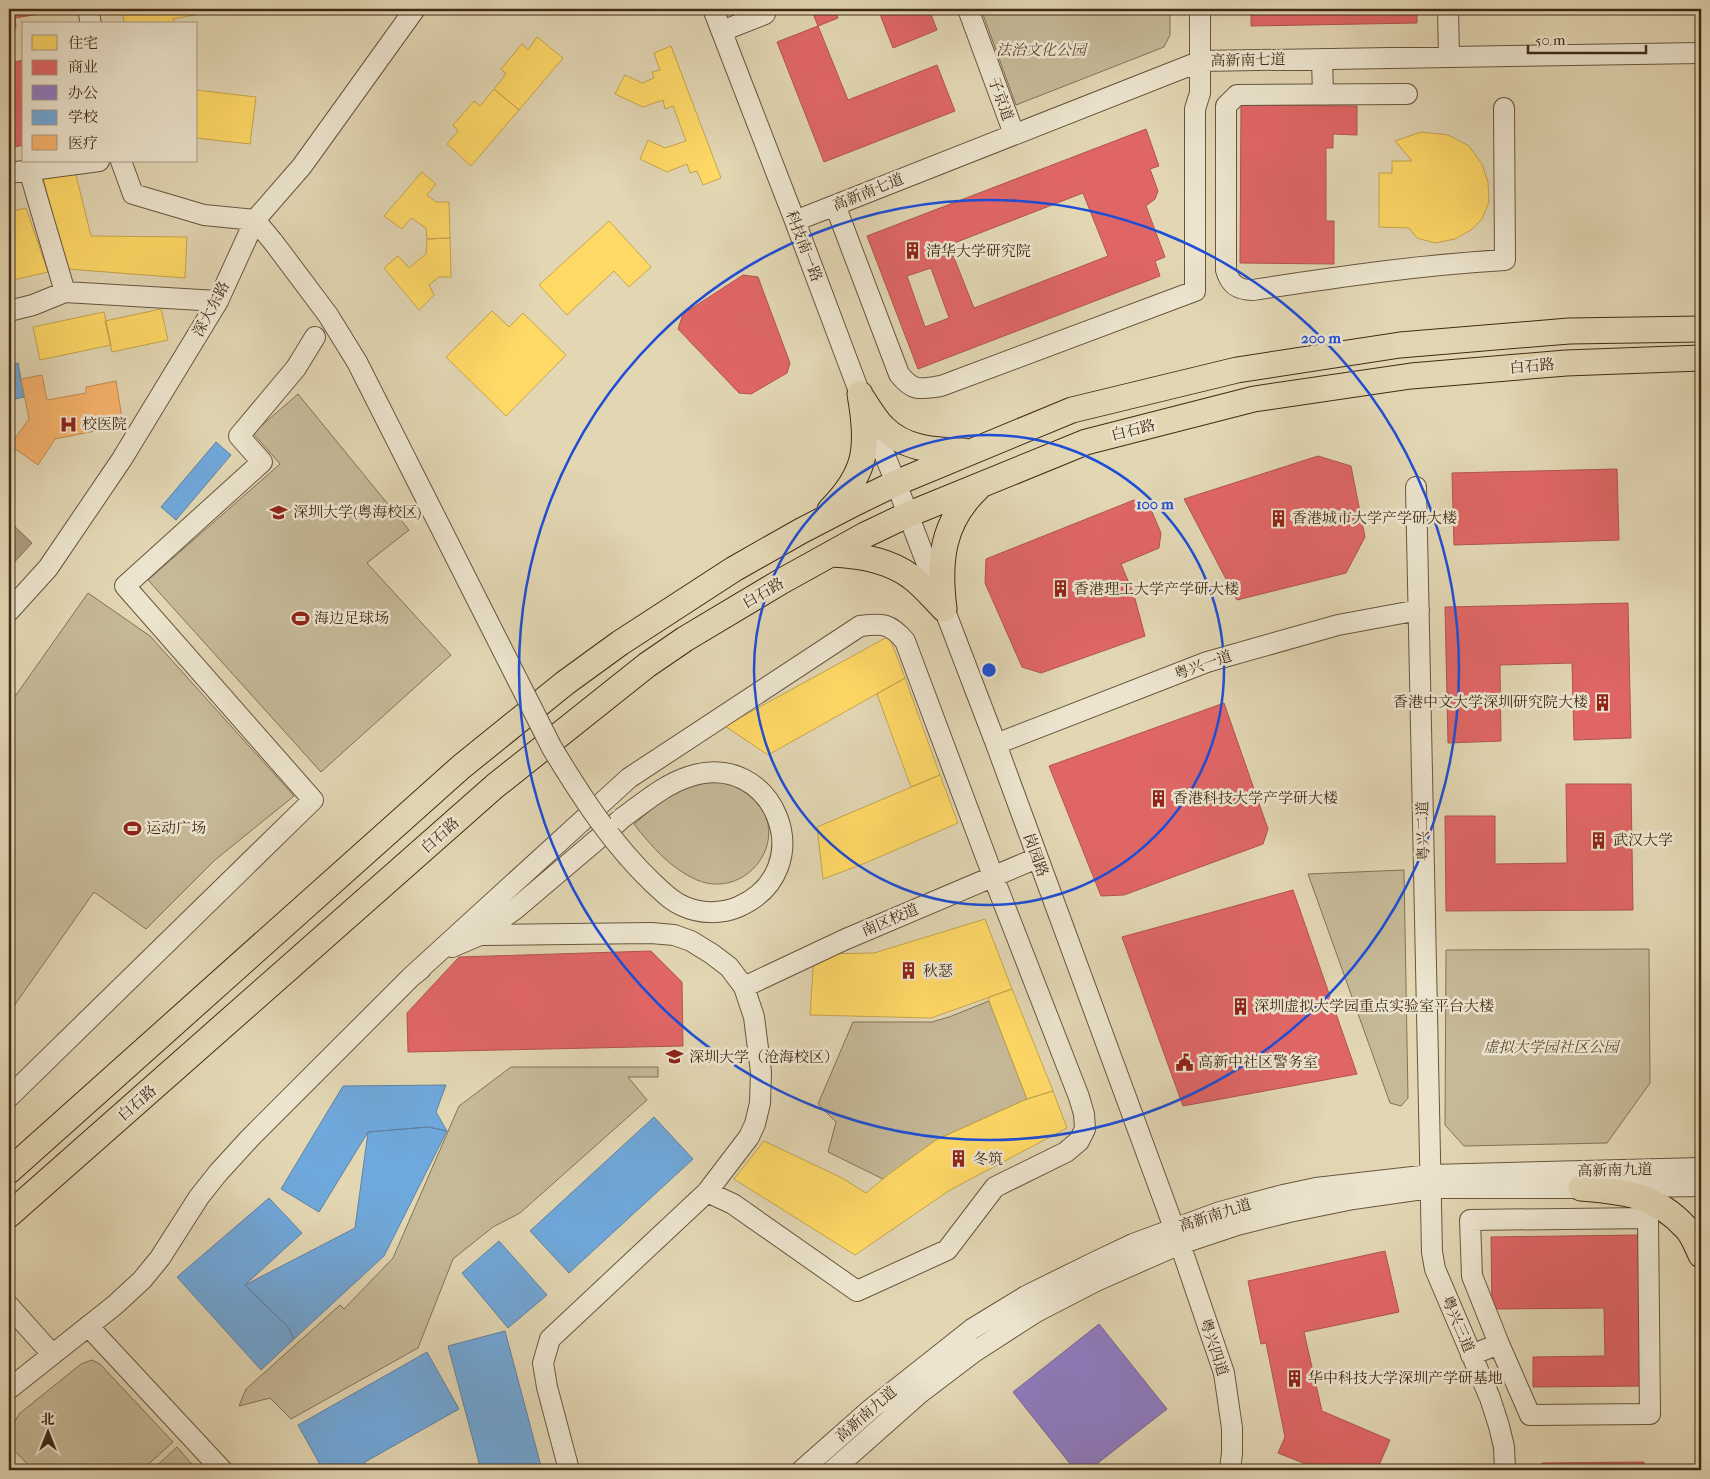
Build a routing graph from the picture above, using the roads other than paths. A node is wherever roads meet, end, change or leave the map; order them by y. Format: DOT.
graph roads {
  1 [pos="88,9"];
  2 [pos="415,9"];
  3 [pos="713,9"];
  4 [pos="763,9"];
  5 [pos="968,9"];
  6 [pos="1200,9"];
  7 [pos="1448,9"];
  8 [pos="91,22"];
  9 [pos="722,31"];
  10 [pos="1701,53"];
  11 [pos="1449,57"];
  12 [pos="1322,59"];
  13 [pos="1201,60"];
  14 [pos="1200,92"];
  15 [pos="1406,94"];
  16 [pos="1323,95"];
  17 [pos="1504,108"];
  18 [pos="1014,134"];
  19 [pos="91,162"];
  20 [pos="121,162"];
  21 [pos="30,170"];
  22 [pos="9,173"];
  23 [pos="1226,186"];
  24 [pos="835,206"];
  25 [pos="255,220"];
  26 [pos="795,221"];
  27 [pos="64,292"];
  28 [pos="218,301"];
  29 [pos="9,311"];
  30 [pos="1701,329"];
  31 [pos="315,337"];
  32 [pos="1701,358"];
  33 [pos="860,394"];
  34 [pos="974,450"];
  35 [pos="896,483"];
  36 [pos="982,484"];
  37 [pos="1416,487"];
  38 [pos="907,515"];
  39 [pos="818,522"];
  40 [pos="830,554"];
  41 [pos="944,609"];
  42 [pos="1419,610"];
  43 [pos="9,611"];
  44 [pos="996,744"];
  45 [pos="1037,858"];
  46 [pos="993,876"];
  47 [pos="480,935"];
  48 [pos="411,977"];
  49 [pos="744,987"];
  50 [pos="9,1097"];
  51 [pos="1701,1168"];
  52 [pos="9,1171"];
  53 [pos="1430,1181"];
  54 [pos="1701,1186"];
  55 [pos="1581,1188"];
  56 [pos="708,1192"];
  57 [pos="9,1216"];
  58 [pos="1177,1236"];
  59 [pos="1701,1255"];
  60 [pos="9,1306"];
  61 [pos="88,1326"];
  62 [pos="1499,1344"];
  63 [pos="52,1354"];
  64 [pos="1471,1355"];
  65 [pos="9,1388"];
  66 [pos="815,1466"];
  67 [pos="222,1470"];
  68 [pos="569,1470"];
  69 [pos="833,1470"];
  70 [pos="1230,1470"];
  71 [pos="1505,1470"];
  1 -- 8 [label="street"];
  2 -- 25 [label="street, 深大东路"];
  3 -- 9 [label="street, 科技南一路"];
  4 -- 9 [label="street"];
  5 -- 18 [label="street, 子京道"];
  6 -- 13 [label="street"];
  7 -- 11 [label="street"];
  9 -- 26 [label="street, 科技南一路"];
  10 -- 11 [label="street, 高新南七道"];
  11 -- 12 [label="street, 高新南七道"];
  12 -- 13 [label="street, 高新南七道"];
  12 -- 16 [label="street"];
  13 -- 14 [label="street"];
  13 -- 18 [label="street, 高新南七道"];
  14 -- 23 [label="street"];
  14 -- 24 [label="street"];
  15 -- 16 [label="street"];
  16 -- 23 [label="street"];
  17 -- 23 [label="street"];
  18 -- 24 [label="street, 高新南七道"];
  19 -- 21 [label="street"];
  20 -- 25 [label="street"];
  21 -- 22 [label="street"];
  21 -- 27 [label="street"];
  24 -- 26 [label="street, 高新南七道"];
  25 -- 28 [label="street, 深大东路"];
  25 -- 47 [label="street, bridge"];
  26 -- 33 [label="street, 科技南一路"];
  27 -- 28 [label="street"];
  27 -- 29 [label="street"];
  28 -- 43 [label="street, 深大东路"];
  30 -- 34 [label="main road"];
  31 -- 50 [label="street"];
  32 -- 36 [label="main road, 白石路"];
  33 -- 34 [label="main road"];
  33 -- 35 [label="street, 科技南一路"];
  33 -- 39 [label="main road"];
  34 -- 35 [label="main road"];
  35 -- 38 [label="street, 岗园路"];
  35 -- 39 [label="main road"];
  36 -- 38 [label="main road, 白石路"];
  36 -- 41 [label="main road"];
  37 -- 42 [label="street, 粤兴二道"];
  38 -- 40 [label="main road, 白石路"];
  38 -- 41 [label="street, 岗园路"];
  39 -- 52 [label="main road"];
  40 -- 41 [label="main road"];
  40 -- 57 [label="main road, 白石路"];
  41 -- 44 [label="street, 岗园路"];
  42 -- 44 [label="street, 粤兴一道"];
  42 -- 53 [label="street, 粤兴二道"];
  44 -- 45 [label="street, 岗园路"];
  45 -- 46 [label="street, 南区校道"];
  45 -- 58 [label="street, 岗园路"];
  46 -- 48 [label="street"];
  46 -- 49 [label="street, 南区校道"];
  46 -- 56 [label="street"];
  47 -- 48 [label="street"];
  47 -- 49 [label="street"];
  48 -- 61 [label="street"];
  49 -- 56 [label="street"];
  51 -- 53 [label="street, 高新南九道"];
  53 -- 55 [label="street, 高新南九道"];
  53 -- 58 [label="street, 高新南九道"];
  53 -- 64 [label="street, 粤兴三道"];
  54 -- 55 [label="street, 高新南九道"];
  55 -- 59 [label="main road"];
  56 -- 68 [label="street"];
  58 -- 66 [label="street, 高新南九道"];
  58 -- 69 [label="street, 高新南九道"];
  58 -- 70 [label="street, 粤兴四道"];
  60 -- 63 [label="street"];
  61 -- 63 [label="street"];
  61 -- 67 [label="street"];
  62 -- 62 [label="street"];
  62 -- 64 [label="street"];
  63 -- 65 [label="street"];
  64 -- 71 [label="street, 粤兴三道"];
}
